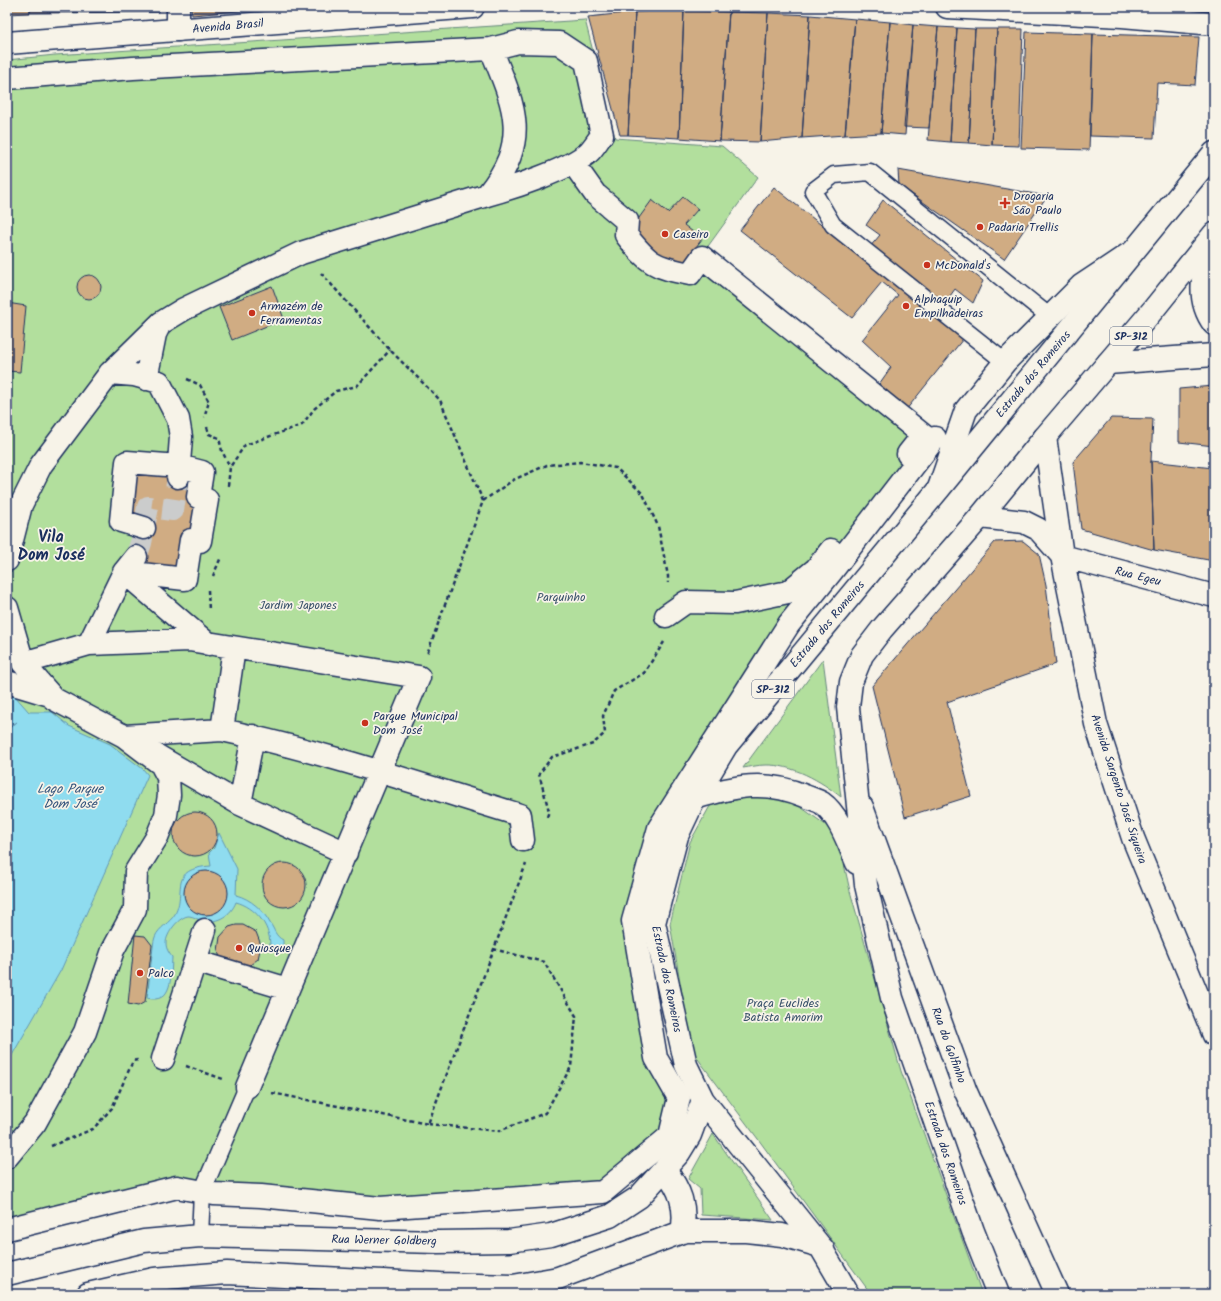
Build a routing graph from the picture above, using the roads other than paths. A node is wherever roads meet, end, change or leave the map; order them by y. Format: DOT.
graph roads {
  1 [pos="178,7"];
  2 [pos="473,7"];
  3 [pos="947,7"];
  4 [pos="1122,12"];
  5 [pos="1214,24"];
  6 [pos="178,30"];
  7 [pos="7,43"];
  8 [pos="491,49"];
  9 [pos="7,78"];
  10 [pos="1214,154"];
  11 [pos="573,163"];
  12 [pos="487,196"];
  13 [pos="1214,234"];
  14 [pos="1214,239"];
  15 [pos="1135,250"];
  16 [pos="1050,317"];
  17 [pos="161,323"];
  18 [pos="1214,324"];
  19 [pos="1214,355"];
  20 [pos="1005,362"];
  21 [pos="1108,363"];
  22 [pos="110,373"];
  23 [pos="146,379"];
  24 [pos="1044,437"];
  25 [pos="935,438"];
  26 [pos="178,472"];
  27 [pos="938,490"];
  28 [pos="14,505"];
  29 [pos="980,517"];
  30 [pos="144,528"];
  31 [pos="1062,556"];
  32 [pos="7,560"];
  33 [pos="130,564"];
  34 [pos="1214,596"];
  35 [pos="7,608"];
  36 [pos="666,616"];
  37 [pos="89,644"];
  38 [pos="208,644"];
  39 [pos="234,648"];
  40 [pos="23,663"];
  41 [pos="7,682"];
  42 [pos="50,695"];
  43 [pos="222,730"];
  44 [pos="124,736"];
  45 [pos="253,736"];
  46 [pos="379,772"];
  47 [pos="856,790"];
  48 [pos="695,798"];
  49 [pos="240,804"];
  50 [pos="523,840"];
  51 [pos="346,853"];
  52 [pos="866,885"];
  53 [pos="205,930"];
  54 [pos="195,961"];
  55 [pos="288,989"];
  56 [pos="1214,1035"];
  57 [pos="163,1059"];
  58 [pos="247,1087"];
  59 [pos="703,1100"];
  60 [pos="7,1157"];
  61 [pos="665,1170"];
  62 [pos="202,1192"];
  63 [pos="7,1230"];
  64 [pos="682,1232"];
  65 [pos="200,1236"];
  66 [pos="820,1246"];
  67 [pos="7,1274"];
  68 [pos="155,1287"];
  69 [pos="90,1294"];
  70 [pos="848,1294"];
  71 [pos="858,1294"];
  72 [pos="998,1294"];
  73 [pos="1057,1294"];
  1 -- 6 [label="street"];
  2 -- 6 [label="street, Avenida Brasil"];
  3 -- 4 [label="street"];
  4 -- 5 [label="street"];
  6 -- 7 [label="street, Avenida Brasil"];
  8 -- 9 [label="street"];
  8 -- 11 [label="street"];
  8 -- 12 [label="street"];
  10 -- 15 [label="street, Estrada dos Romeiros / SP-312"];
  11 -- 12 [label="street"];
  11 -- 36 [label="street"];
  12 -- 17 [label="street"];
  13 -- 21 [label="street, Estrada dos Romeiros / SP-312"];
  14 -- 18 [label="street"];
  15 -- 16 [label="street"];
  15 -- 27 [label="street, Estrada dos Romeiros / SP-312"];
  16 -- 20 [label="street"];
  16 -- 20 [label="lane"];
  17 -- 22 [label="street"];
  17 -- 23 [label="street"];
  19 -- 21 [label="street"];
  20 -- 27 [label="street"];
  21 -- 24 [label="street, Estrada dos Romeiros / SP-312"];
  22 -- 23 [label="street"];
  22 -- 28 [label="street"];
  23 -- 26 [label="street"];
  24 -- 29 [label="street, Estrada dos Romeiros / SP-312"];
  24 -- 31 [label="street, Avenida Sargento José Siqueira"];
  25 -- 62 [label="street"];
  26 -- 30 [label="street"];
  26 -- 33 [label="street"];
  27 -- 48 [label="street, Estrada dos Romeiros / SP-312"];
  28 -- 32 [label="street"];
  29 -- 31 [label="street"];
  29 -- 47 [label="street, Estrada dos Romeiros / SP-312"];
  31 -- 34 [label="street, Rua Egeu"];
  31 -- 56 [label="street, Avenida Sargento José Siqueira"];
  33 -- 37 [label="street"];
  33 -- 38 [label="street"];
  35 -- 40 [label="street"];
  37 -- 38 [label="street"];
  37 -- 40 [label="street"];
  38 -- 39 [label="street"];
  39 -- 43 [label="street"];
  39 -- 46 [label="street"];
  40 -- 42 [label="street"];
  41 -- 42 [label="street"];
  42 -- 44 [label="street"];
  43 -- 44 [label="street"];
  43 -- 45 [label="street"];
  44 -- 49 [label="street"];
  44 -- 60 [label="street"];
  45 -- 46 [label="street"];
  45 -- 49 [label="street"];
  46 -- 50 [label="street"];
  46 -- 51 [label="street"];
  47 -- 52 [label="street, Estrada dos Romeiros / SP-312"];
  47 -- 73 [label="street, Rua do Golfinho"];
  48 -- 52 [label="street"];
  48 -- 59 [label="street, Estrada dos Romeiros / SP-312"];
  49 -- 51 [label="street"];
  51 -- 55 [label="street"];
  52 -- 72 [label="street, Estrada dos Romeiros / SP-312"];
  53 -- 54 [label="street"];
  54 -- 55 [label="street"];
  54 -- 57 [label="street"];
  55 -- 58 [label="street"];
  58 -- 62 [label="lane"];
  59 -- 61 [label="street, Rua Werner Goldberg"];
  59 -- 66 [label="street, Estrada dos Romeiros / SP-312"];
  61 -- 64 [label="street"];
  61 -- 65 [label="street, Rua Werner Goldberg"];
  62 -- 63 [label="street"];
  62 -- 65 [label="lane"];
  64 -- 66 [label="street"];
  64 -- 68 [label="street"];
  65 -- 67 [label="street, Rua Werner Goldberg"];
  66 -- 70 [label="street, Estrada dos Romeiros / SP-312"];
  66 -- 71 [label="street"];
  68 -- 69 [label="street"];
}
